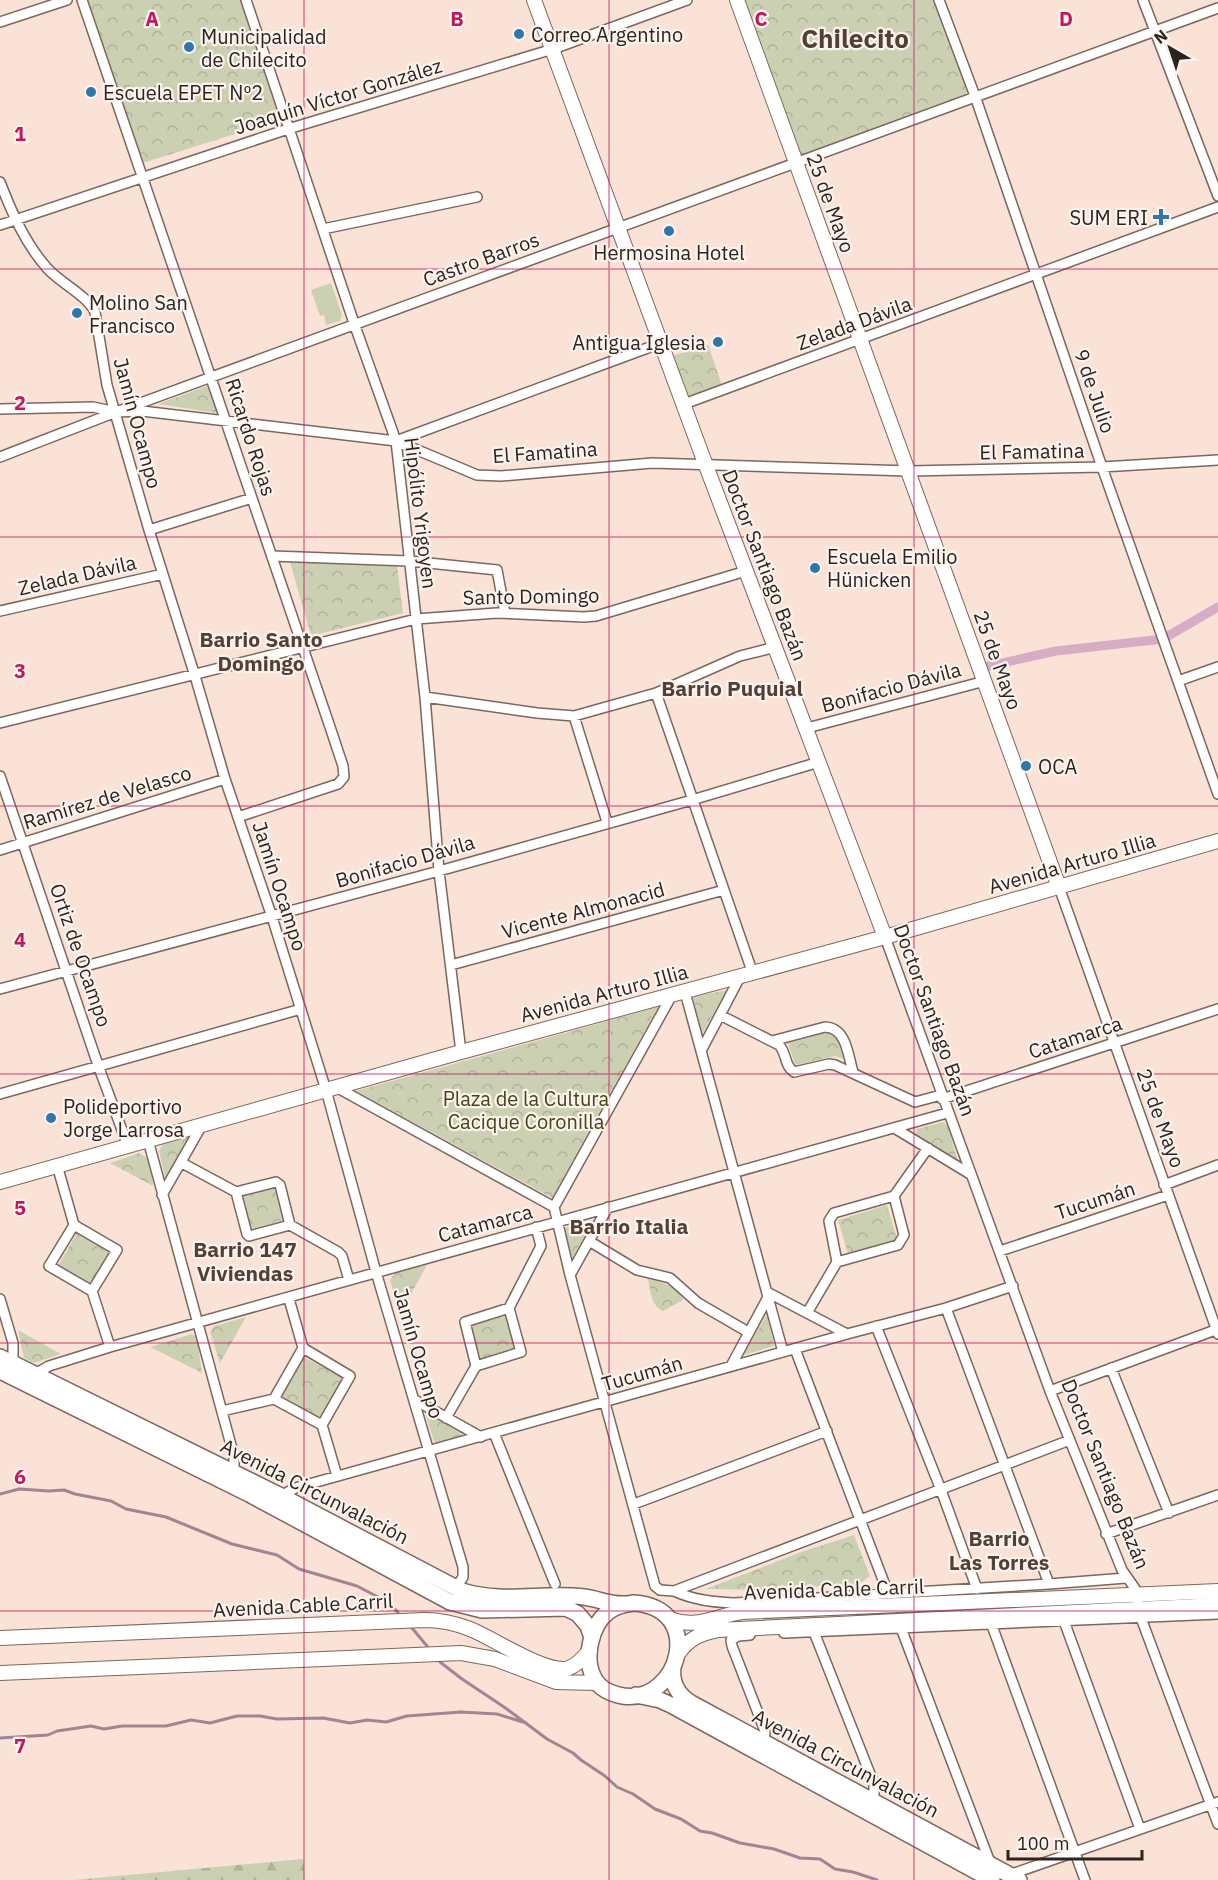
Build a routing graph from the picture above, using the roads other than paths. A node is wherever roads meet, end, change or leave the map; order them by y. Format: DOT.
graph roads {
  1 [pos="67,0"];
  2 [pos="82,0"];
  3 [pos="246,0"];
  4 [pos="534,0"];
  5 [pos="687,0"];
  6 [pos="737,0"];
  7 [pos="939,0"];
  8 [pos="1143,0"];
  9 [pos="1218,8"];
  10 [pos="0,22"];
  11 [pos="1155,31"];
  12 [pos="553,50"];
  13 [pos="975,96"];
  14 [pos="288,129"];
  15 [pos="796,164"];
  16 [pos="143,177"];
  17 [pos="0,182"];
  18 [pos="1218,196"];
  19 [pos="477,197"];
  20 [pos="1218,207"];
  21 [pos="15,220"];
  22 [pos="0,225"];
  23 [pos="617,228"];
  24 [pos="323,229"];
  25 [pos="1036,275"];
  26 [pos="355,326"];
  27 [pos="860,340"];
  28 [pos="661,344"];
  29 [pos="213,377"];
  30 [pos="684,404"];
  31 [pos="0,409"];
  32 [pos="116,412"];
  33 [pos="228,422"];
  34 [pos="396,441"];
  35 [pos="0,457"];
  36 [pos="1218,460"];
  37 [pos="705,463"];
  38 [pos="1102,467"];
  39 [pos="909,471"];
  40 [pos="252,498"];
  41 [pos="149,530"];
  42 [pos="272,556"];
  43 [pos="409,561"];
  44 [pos="746,571"];
  45 [pos="163,574"];
  46 [pos="0,611"];
  47 [pos="505,613"];
  48 [pos="416,619"];
  49 [pos="303,647"];
  50 [pos="776,647"];
  51 [pos="1218,667"];
  52 [pos="195,676"];
  53 [pos="985,681"];
  54 [pos="1178,681"];
  55 [pos="656,693"];
  56 [pos="425,697"];
  57 [pos="574,716"];
  58 [pos="0,723"];
  59 [pos="807,728"];
  60 [pos="819,762"];
  61 [pos="0,776"];
  62 [pos="225,779"];
  63 [pos="1218,794"];
  64 [pos="692,800"];
  65 [pos="238,817"];
  66 [pos="607,822"];
  67 [pos="1218,841"];
  68 [pos="23,842"];
  69 [pos="0,850"];
  70 [pos="439,871"];
  71 [pos="1059,887"];
  72 [pos="724,890"];
  73 [pos="272,917"];
  74 [pos="885,937"];
  75 [pos="451,965"];
  76 [pos="67,970"];
  77 [pos="746,976"];
  78 [pos="0,989"];
  79 [pos="678,994"];
  80 [pos="301,1009"];
  81 [pos="1218,1009"];
  82 [pos="720,1015"];
  83 [pos="772,1041"];
  84 [pos="1114,1044"];
  85 [pos="701,1051"];
  86 [pos="461,1052"];
  87 [pos="99,1068"];
  88 [pos="853,1072"];
  89 [pos="331,1088"];
  90 [pos="0,1094"];
  91 [pos="942,1097"];
  92 [pos="947,1113"];
  93 [pos="202,1125"];
  94 [pos="897,1129"];
  95 [pos="148,1140"];
  96 [pos="128,1146"];
  97 [pos="928,1148"];
  98 [pos="182,1163"];
  99 [pos="57,1165"];
  100 [pos="1218,1165"];
  101 [pos="734,1172"];
  102 [pos="970,1174"];
  103 [pos="0,1182"];
  104 [pos="1164,1185"];
  105 [pos="236,1192"];
  106 [pos="162,1195"];
  107 [pos="1168,1195"];
  108 [pos="894,1196"];
  109 [pos="554,1207"];
  110 [pos="608,1208"];
  111 [pos="557,1221"];
  112 [pos="74,1225"];
  113 [pos="290,1225"];
  114 [pos="536,1227"];
  115 [pos="589,1241"];
  116 [pos="1000,1251"];
  117 [pos="837,1262"];
  118 [pos="376,1272"];
  119 [pos="570,1275"];
  120 [pos="349,1280"];
  121 [pos="1013,1286"];
  122 [pos="92,1291"];
  123 [pos="767,1294"];
  124 [pos="0,1299"];
  125 [pos="290,1299"];
  126 [pos="509,1308"];
  127 [pos="946,1308"];
  128 [pos="807,1313"];
  129 [pos="198,1323"];
  130 [pos="876,1326"];
  131 [pos="1217,1331"];
  132 [pos="748,1332"];
  133 [pos="847,1334"];
  134 [pos="110,1347"];
  135 [pos="303,1348"];
  136 [pos="795,1348"];
  137 [pos="783,1352"];
  138 [pos="4,1364"];
  139 [pos="476,1366"];
  140 [pos="731,1366"];
  141 [pos="1111,1368"];
  142 [pos="34,1374"];
  143 [pos="1050,1390"];
  144 [pos="274,1399"];
  145 [pos="415,1400"];
  146 [pos="605,1402"];
  147 [pos="222,1412"];
  148 [pos="446,1418"];
  149 [pos="322,1425"];
  150 [pos="827,1431"];
  151 [pos="494,1433"];
  152 [pos="481,1437"];
  153 [pos="1070,1440"];
  154 [pos="429,1451"];
  155 [pos="1003,1466"];
  156 [pos="234,1472"];
  157 [pos="337,1476"];
  158 [pos="941,1490"];
  159 [pos="1218,1495"];
  160 [pos="281,1496"];
  161 [pos="634,1503"];
  162 [pos="1169,1513"];
  163 [pos="861,1519"];
  164 [pos="1106,1534"];
  165 [pos="1126,1578"];
  166 [pos="555,1584"];
  167 [pos="1049,1584"];
  168 [pos="456,1588"];
  169 [pos="977,1589"];
  170 [pos="674,1591"];
  171 [pos="1218,1591"];
  172 [pos="888,1593"];
  173 [pos="1139,1603"];
  174 [pos="625,1604"];
  175 [pos="1218,1605"];
  176 [pos="1218,1614"];
  177 [pos="670,1619"];
  178 [pos="1064,1621"];
  179 [pos="991,1623"];
  180 [pos="901,1628"];
  181 [pos="814,1632"];
  182 [pos="0,1638"];
  183 [pos="591,1644"];
  184 [pos="675,1661"];
  185 [pos="0,1674"];
  186 [pos="597,1683"];
  187 [pos="636,1695"];
  188 [pos="764,1743"];
  189 [pos="874,1801"];
  190 [pos="1214,1803"];
  191 [pos="1218,1824"];
  192 [pos="1140,1829"];
  193 [pos="1074,1852"];
  194 [pos="991,1872"];
  195 [pos="1014,1877"];
  196 [pos="1084,1880"];
  1 -- 10 [label="street"];
  2 -- 16 [label="street, Ricardo Rojas"];
  3 -- 14 [label="street, Hipólito Yrigoyen"];
  4 -- 12 [label="main road, Doctor Santiago Bazán"];
  5 -- 12 [label="street, Joaquín Víctor González"];
  6 -- 15 [label="main road, 25 de Mayo"];
  7 -- 13 [label="street, 9 de Julio"];
  8 -- 11 [label="street"];
  9 -- 11 [label="street, Castro Barros"];
  11 -- 13 [label="street, Castro Barros"];
  11 -- 18 [label="street"];
  12 -- 14 [label="street, Joaquín Víctor González"];
  12 -- 23 [label="main road, Doctor Santiago Bazán"];
  13 -- 15 [label="street, Castro Barros"];
  13 -- 25 [label="street, 9 de Julio"];
  14 -- 16 [label="street, Joaquín Víctor González"];
  14 -- 24 [label="street, Hipólito Yrigoyen"];
  15 -- 23 [label="street, Castro Barros"];
  15 -- 27 [label="main road, 25 de Mayo"];
  16 -- 21 [label="street, Joaquín Víctor González"];
  16 -- 29 [label="street, Ricardo Rojas"];
  17 -- 21 [label="street, Jamín Ocampo"];
  19 -- 24 [label="street"];
  20 -- 25 [label="street, Zelada Dávila"];
  21 -- 22 [label="street, Joaquín Víctor González"];
  21 -- 32 [label="street, Jamín Ocampo"];
  23 -- 26 [label="street, Castro Barros"];
  23 -- 28 [label="main road, Doctor Santiago Bazán"];
  24 -- 26 [label="street, Hipólito Yrigoyen"];
  25 -- 27 [label="street, Zelada Dávila"];
  25 -- 38 [label="street, 9 de Julio"];
  26 -- 29 [label="street, Castro Barros"];
  26 -- 34 [label="street, Hipólito Yrigoyen"];
  27 -- 30 [label="street, Zelada Dávila"];
  27 -- 39 [label="main road, 25 de Mayo"];
  28 -- 30 [label="main road, Doctor Santiago Bazán"];
  28 -- 34 [label="street"];
  29 -- 32 [label="street, Castro Barros"];
  29 -- 33 [label="street, Ricardo Rojas"];
  30 -- 37 [label="main road, Doctor Santiago Bazán"];
  31 -- 32 [label="street, El Famatina"];
  32 -- 33 [label="street, El Famatina"];
  32 -- 35 [label="street, Castro Barros"];
  32 -- 41 [label="street, Jamín Ocampo"];
  33 -- 34 [label="street, El Famatina"];
  33 -- 40 [label="street, Ricardo Rojas"];
  34 -- 37 [label="street, El Famatina"];
  34 -- 43 [label="street, Hipólito Yrigoyen"];
  36 -- 38 [label="street, El Famatina"];
  37 -- 39 [label="street, El Famatina"];
  37 -- 44 [label="main road, Doctor Santiago Bazán"];
  38 -- 39 [label="street, El Famatina"];
  38 -- 54 [label="street, 9 de Julio"];
  39 -- 53 [label="main road, 25 de Mayo"];
  40 -- 41 [label="street, Zelada Dávila"];
  40 -- 42 [label="street, Ricardo Rojas"];
  41 -- 45 [label="street, Jamín Ocampo"];
  42 -- 43 [label="street"];
  42 -- 49 [label="street, Ricardo Rojas"];
  43 -- 47 [label="street"];
  43 -- 48 [label="street, Hipólito Yrigoyen"];
  44 -- 47 [label="street, Santo Domingo"];
  44 -- 50 [label="main road, Doctor Santiago Bazán"];
  45 -- 46 [label="street, Zelada Dávila"];
  45 -- 52 [label="street, Jamín Ocampo"];
  47 -- 48 [label="street, Santo Domingo"];
  48 -- 49 [label="street, Santo Domingo"];
  48 -- 56 [label="street, Hipólito Yrigoyen"];
  49 -- 52 [label="street, Santo Domingo"];
  49 -- 65 [label="street, Ricardo Rojas"];
  50 -- 55 [label="street"];
  50 -- 59 [label="main road, Doctor Santiago Bazán"];
  51 -- 54 [label="street"];
  52 -- 58 [label="street, Santo Domingo"];
  52 -- 62 [label="street, Jamín Ocampo"];
  53 -- 59 [label="street, Bonifacio Dávila"];
  53 -- 71 [label="main road, 25 de Mayo"];
  54 -- 63 [label="street, 9 de Julio"];
  55 -- 57 [label="street"];
  55 -- 64 [label="street"];
  56 -- 57 [label="street"];
  56 -- 70 [label="street, Hipólito Yrigoyen"];
  57 -- 66 [label="street"];
  59 -- 60 [label="main road, Doctor Santiago Bazán"];
  60 -- 64 [label="street, Bonifacio Dávila"];
  60 -- 74 [label="main road, Doctor Santiago Bazán"];
  61 -- 68 [label="street, Ortiz de Ocampo"];
  62 -- 65 [label="street, Jamín Ocampo"];
  62 -- 68 [label="street, Ramírez de Velasco"];
  64 -- 66 [label="street, Bonifacio Dávila"];
  64 -- 72 [label="street"];
  65 -- 73 [label="street, Jamín Ocampo"];
  66 -- 70 [label="street, Bonifacio Dávila"];
  67 -- 71 [label="main road, Avenida Arturo Illia"];
  68 -- 69 [label="street, Ramírez de Velasco"];
  68 -- 76 [label="street, Ortiz de Ocampo"];
  70 -- 73 [label="street, Bonifacio Dávila"];
  70 -- 75 [label="street, Hipólito Yrigoyen"];
  71 -- 74 [label="main road, Avenida Arturo Illia"];
  71 -- 84 [label="street, 25 de Mayo"];
  72 -- 75 [label="street, Vicente Almonacid"];
  72 -- 77 [label="street"];
  73 -- 76 [label="street, Bonifacio Dávila"];
  73 -- 80 [label="street, Jamín Ocampo"];
  74 -- 77 [label="main road, Avenida Arturo Illia"];
  74 -- 91 [label="street, Doctor Santiago Bazán"];
  75 -- 86 [label="street, Hipólito Yrigoyen"];
  76 -- 78 [label="street, Bonifacio Dávila"];
  76 -- 87 [label="street, Ortiz de Ocampo"];
  77 -- 79 [label="main road, Avenida Arturo Illia"];
  77 -- 82 [label="street"];
  79 -- 85 [label="street"];
  79 -- 86 [label="main road, Avenida Arturo Illia"];
  79 -- 109 [label="street"];
  80 -- 87 [label="street"];
  80 -- 89 [label="street, Jamín Ocampo"];
  81 -- 84 [label="street, Catamarca"];
  82 -- 83 [label="street"];
  82 -- 85 [label="street"];
  83 -- 88 [label="street, Catamarca"];
  83 -- 88 [label="street"];
  84 -- 91 [label="street, Catamarca"];
  84 -- 104 [label="street, 25 de Mayo"];
  85 -- 101 [label="street"];
  86 -- 89 [label="main road, Avenida Arturo Illia"];
  87 -- 90 [label="street"];
  87 -- 96 [label="street, Ortiz de Ocampo"];
  88 -- 91 [label="street, Catamarca"];
  89 -- 93 [label="main road, Avenida Arturo Illia"];
  89 -- 109 [label="street"];
  89 -- 118 [label="street, Jamín Ocampo"];
  91 -- 92 [label="street, Doctor Santiago Bazán"];
  92 -- 94 [label="street, Catamarca"];
  92 -- 102 [label="street, Doctor Santiago Bazán"];
  93 -- 95 [label="main road, Avenida Arturo Illia"];
  93 -- 98 [label="street"];
  94 -- 97 [label="street"];
  94 -- 101 [label="street, Catamarca"];
  95 -- 96 [label="main road, Avenida Arturo Illia"];
  95 -- 106 [label="street"];
  96 -- 99 [label="main road, Avenida Arturo Illia"];
  97 -- 102 [label="street"];
  97 -- 108 [label="street"];
  98 -- 105 [label="street"];
  98 -- 106 [label="street"];
  99 -- 103 [label="main road, Avenida Arturo Illia"];
  99 -- 112 [label="street"];
  100 -- 104 [label="street"];
  101 -- 110 [label="street, Catamarca"];
  101 -- 123 [label="street"];
  102 -- 116 [label="street, Doctor Santiago Bazán"];
  104 -- 107 [label="street, 25 de Mayo"];
  105 -- 113 [label="street"];
  105 -- 113 [label="street"];
  106 -- 129 [label="street"];
  107 -- 116 [label="street, Tucumán"];
  107 -- 131 [label="street, 25 de Mayo"];
  108 -- 117 [label="street"];
  108 -- 117 [label="street"];
  109 -- 111 [label="street"];
  110 -- 111 [label="street, Catamarca"];
  110 -- 115 [label="street"];
  111 -- 114 [label="street, Catamarca"];
  111 -- 119 [label="street"];
  112 -- 122 [label="street"];
  112 -- 122 [label="street"];
  113 -- 120 [label="street"];
  114 -- 118 [label="street, Catamarca"];
  114 -- 126 [label="street"];
  115 -- 119 [label="street"];
  115 -- 132 [label="street"];
  116 -- 121 [label="street, Doctor Santiago Bazán"];
  117 -- 128 [label="street"];
  118 -- 120 [label="street, Catamarca"];
  118 -- 145 [label="street, Jamín Ocampo"];
  119 -- 146 [label="street"];
  120 -- 125 [label="street, Catamarca"];
  121 -- 127 [label="street, Tucumán"];
  121 -- 143 [label="street, Doctor Santiago Bazán"];
  122 -- 134 [label="street"];
  123 -- 128 [label="street"];
  123 -- 132 [label="street"];
  123 -- 137 [label="street"];
  124 -- 138 [label="street"];
  125 -- 129 [label="street, Catamarca"];
  125 -- 135 [label="street"];
  126 -- 139 [label="street"];
  126 -- 139 [label="street"];
  127 -- 130 [label="street, Tucumán"];
  127 -- 155 [label="street"];
  128 -- 133 [label="street"];
  129 -- 134 [label="street, Catamarca"];
  129 -- 147 [label="street"];
  130 -- 133 [label="street, Tucumán"];
  130 -- 158 [label="street"];
  131 -- 141 [label="street"];
  132 -- 140 [label="street"];
  133 -- 136 [label="street, Tucumán"];
  134 -- 142 [label="street, Catamarca"];
  135 -- 144 [label="street"];
  135 -- 149 [label="street"];
  136 -- 137 [label="street, Tucumán"];
  136 -- 150 [label="street"];
  137 -- 140 [label="street, Tucumán"];
  138 -- 142 [label="main road, Avenida Circunvalación"];
  138 -- 183 [label="main road, Avenida Circunvalación"];
  139 -- 148 [label="street"];
  140 -- 146 [label="street, Tucumán"];
  141 -- 143 [label="street"];
  141 -- 162 [label="street"];
  142 -- 156 [label="main road, Avenida Circunvalación"];
  143 -- 153 [label="street, Doctor Santiago Bazán"];
  144 -- 147 [label="street"];
  144 -- 149 [label="street"];
  145 -- 148 [label="street"];
  145 -- 154 [label="street, Jamín Ocampo"];
  146 -- 151 [label="street, Tucumán"];
  146 -- 161 [label="street"];
  147 -- 156 [label="street"];
  148 -- 152 [label="street"];
  149 -- 157 [label="street"];
  150 -- 161 [label="street"];
  150 -- 163 [label="street"];
  151 -- 152 [label="street, Tucumán"];
  151 -- 166 [label="street"];
  152 -- 154 [label="street, Tucumán"];
  153 -- 155 [label="street"];
  153 -- 164 [label="street, Doctor Santiago Bazán"];
  154 -- 157 [label="street, Tucumán"];
  154 -- 168 [label="street, Jamín Ocampo"];
  155 -- 158 [label="street"];
  155 -- 167 [label="street"];
  156 -- 160 [label="main road, Avenida Circunvalación"];
  157 -- 160 [label="street, Tucumán"];
  158 -- 163 [label="street"];
  158 -- 169 [label="street"];
  159 -- 162 [label="street"];
  160 -- 168 [label="main road, Avenida Circunvalación"];
  161 -- 170 [label="street"];
  162 -- 164 [label="street"];
  163 -- 170 [label="street"];
  163 -- 172 [label="street"];
  164 -- 165 [label="street, Doctor Santiago Bazán"];
  165 -- 167 [label="street"];
  165 -- 173 [label="street, Doctor Santiago Bazán"];
  167 -- 169 [label="street"];
  168 -- 174 [label="main road, Avenida Circunvalación"];
  169 -- 172 [label="street"];
  170 -- 172 [label="street"];
  171 -- 173 [label="main road, Avenida Cable Carril"];
  173 -- 175 [label="main road, Avenida Cable Carril"];
  173 -- 176 [label="street"];
  173 -- 177 [label="main road, Avenida Cable Carril"];
  173 -- 178 [label="street"];
  173 -- 184 [label="main road, Avenida Cable Carril"];
  173 -- 190 [label="street, Doctor Santiago Bazán"];
  174 -- 177 [label="main road"];
  174 -- 183 [label="main road"];
  177 -- 184 [label="main road"];
  178 -- 179 [label="street"];
  178 -- 192 [label="street"];
  179 -- 180 [label="street"];
  179 -- 193 [label="street"];
  180 -- 181 [label="street"];
  180 -- 194 [label="street"];
  181 -- 188 [label="street"];
  181 -- 189 [label="street"];
  182 -- 183 [label="main road, Avenida Cable Carril"];
  183 -- 186 [label="main road"];
  184 -- 187 [label="main road"];
  184 -- 188 [label="main road, Avenida Circunvalación"];
  185 -- 186 [label="main road"];
  186 -- 187 [label="main road"];
  187 -- 194 [label="main road, Avenida Circunvalación"];
  188 -- 189 [label="main road, Avenida Circunvalación"];
  189 -- 194 [label="main road, Avenida Circunvalación"];
  190 -- 191 [label="street, Doctor Santiago Bazán"];
  190 -- 192 [label="street"];
  192 -- 193 [label="street"];
  193 -- 195 [label="street"];
  193 -- 196 [label="street"];
  194 -- 195 [label="main road, Avenida Circunvalación"];
}
